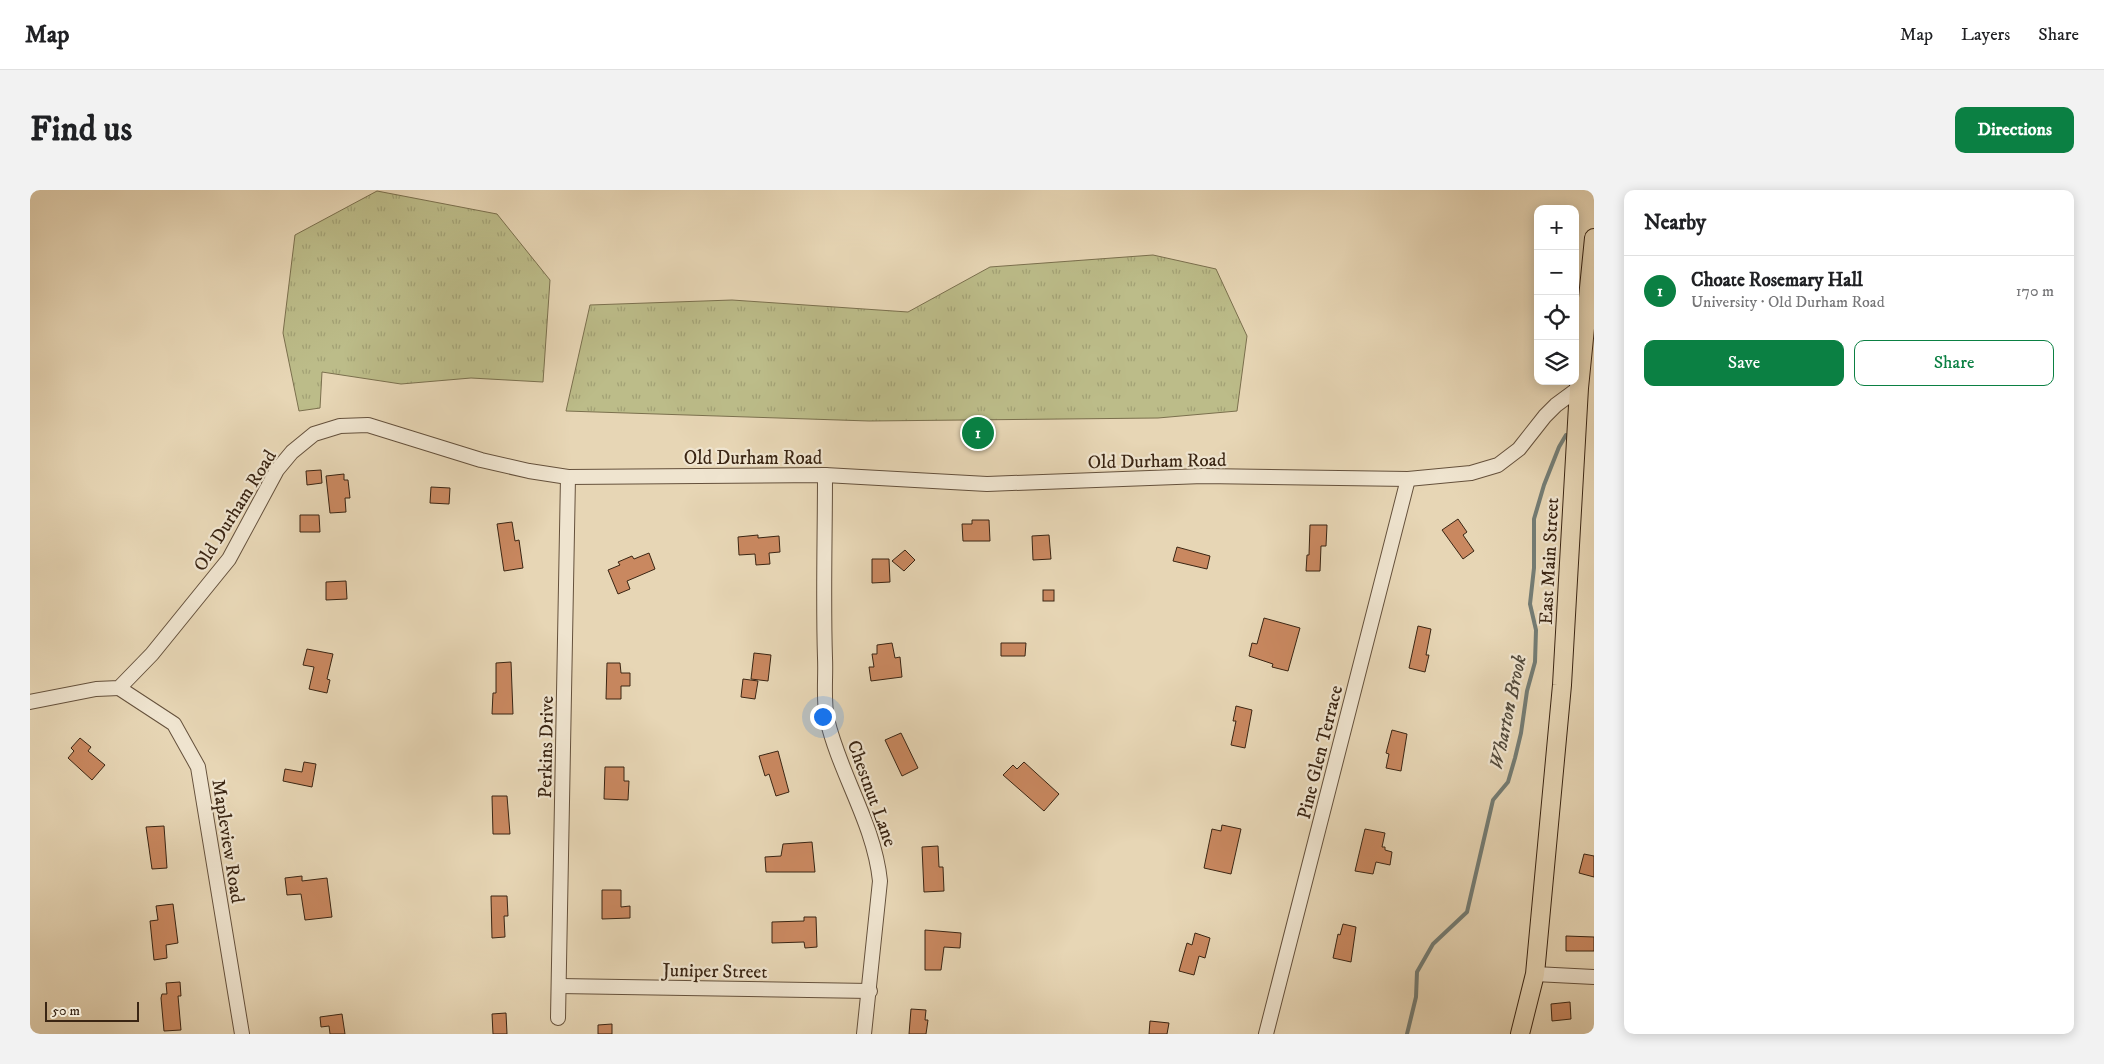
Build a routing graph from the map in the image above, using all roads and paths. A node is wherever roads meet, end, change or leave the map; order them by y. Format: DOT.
graph roads {
  1 [pos="1594,243"];
  2 [pos="1579,388"];
  3 [pos="825,475"];
  4 [pos="568,477"];
  5 [pos="1408,479"];
  6 [pos="119,688"];
  7 [pos="30,702"];
  8 [pos="1535,974"];
  9 [pos="1594,977"];
  10 [pos="559,986"];
  11 [pos="870,991"];
  12 [pos="558,1018"];
  13 [pos="242,1034"];
  14 [pos="864,1034"];
  15 [pos="1266,1034"];
  16 [pos="1520,1034"];
  1 -- 2 [label="main road, East Main Street"];
  2 -- 5 [label="street, Old Durham Road"];
  2 -- 8 [label="main road, East Main Street"];
  3 -- 4 [label="street, Old Durham Road"];
  3 -- 5 [label="street, Old Durham Road"];
  3 -- 11 [label="street, Chestnut Lane"];
  4 -- 6 [label="street, Old Durham Road"];
  4 -- 10 [label="street, Perkins Drive"];
  5 -- 15 [label="street, Pine Glen Terrace"];
  6 -- 7 [label="street"];
  6 -- 13 [label="street, Mapleview Road"];
  8 -- 9 [label="street"];
  8 -- 16 [label="main road, East Main Street"];
  10 -- 11 [label="street, Juniper Street"];
  10 -- 12 [label="street, Perkins Drive"];
  11 -- 14 [label="street, Chestnut Lane"];
}
